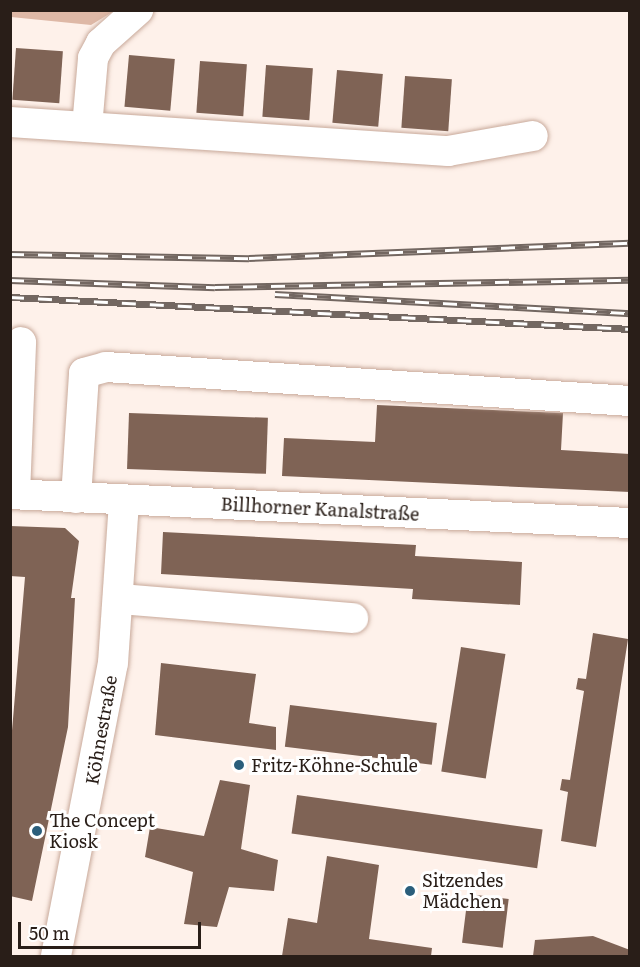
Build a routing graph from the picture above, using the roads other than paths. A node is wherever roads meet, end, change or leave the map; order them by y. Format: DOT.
graph roads {
  1 [pos="138,10"];
  2 [pos="10,122"];
  3 [pos="87,127"];
  4 [pos="533,136"];
  5 [pos="21,342"];
  6 [pos="630,401"];
  7 [pos="13,494"];
  8 [pos="76,498"];
  9 [pos="123,500"];
  10 [pos="630,523"];
  11 [pos="120,599"];
  12 [pos="353,618"];
  13 [pos="56,957"];
  1 -- 3 [label="street"];
  2 -- 3 [label="street"];
  3 -- 4 [label="street"];
  5 -- 7 [label="street"];
  6 -- 8 [label="street"];
  7 -- 8 [label="street, Billhorner Kanalstraße"];
  8 -- 9 [label="street, Billhorner Kanalstraße"];
  9 -- 10 [label="street, Billhorner Kanalstraße"];
  9 -- 11 [label="street, Köhnestraße"];
  11 -- 12 [label="street"];
  11 -- 13 [label="street, Köhnestraße"];
}
